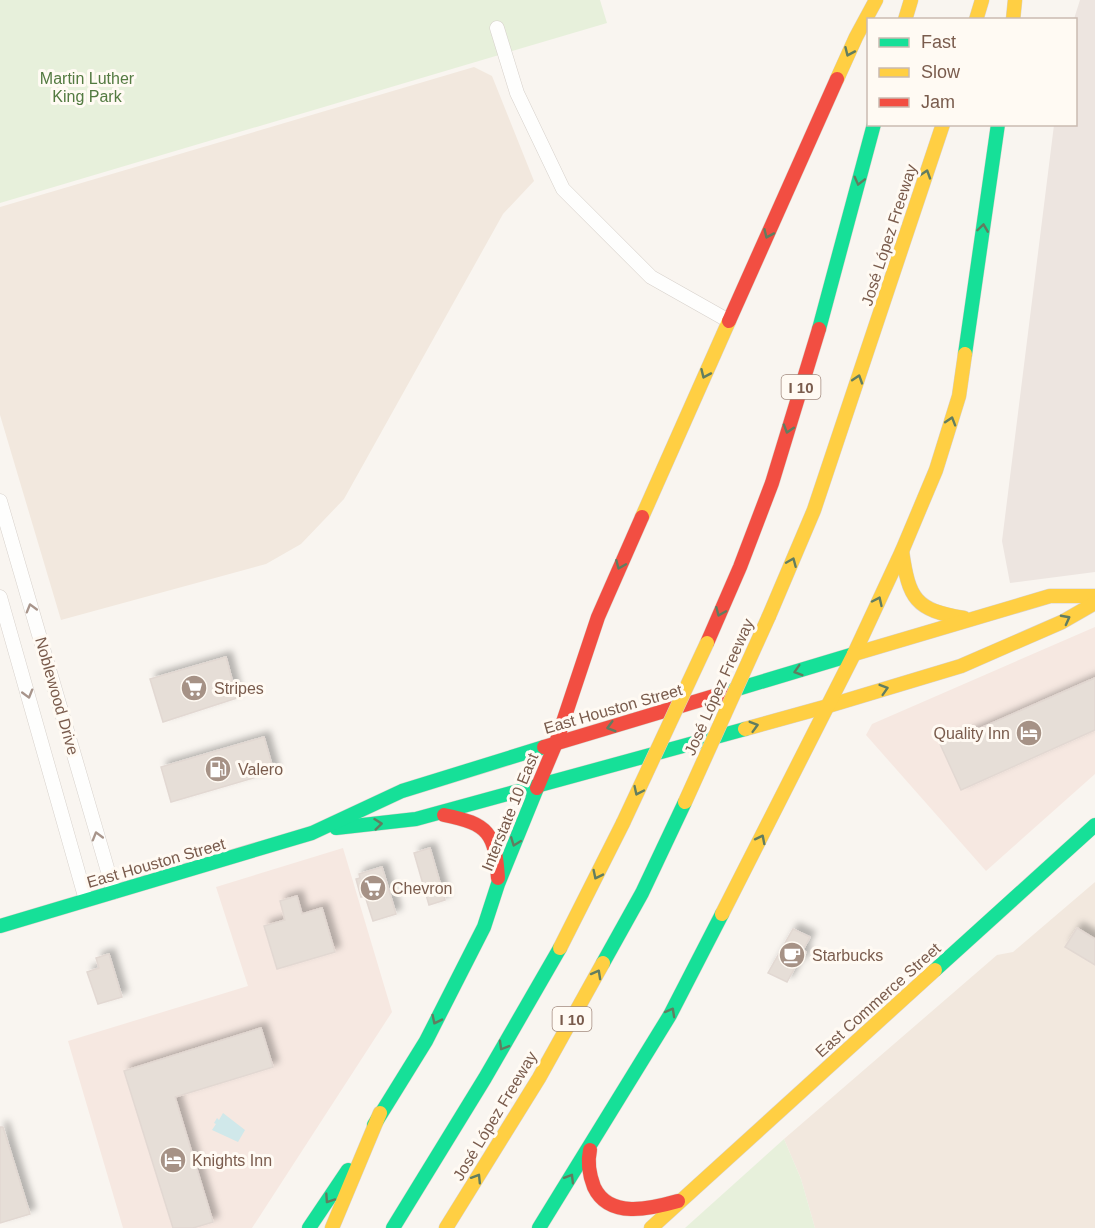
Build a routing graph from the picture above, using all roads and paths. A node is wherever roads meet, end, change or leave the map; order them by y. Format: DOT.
graph roads {
  1 [pos="876,0"];
  2 [pos="910,0"];
  3 [pos="982,0"];
  4 [pos="1015,0"];
  5 [pos="906,18"];
  6 [pos="977,18"];
  7 [pos="1012,18"];
  8 [pos="497,28"];
  9 [pos="873,126"];
  10 [pos="942,126"];
  11 [pos="998,126"];
  12 [pos="729,321"];
  13 [pos="0,504"];
  14 [pos="902,551"];
  15 [pos="1095,596"];
  16 [pos="0,597"];
  17 [pos="1095,603"];
  18 [pos="967,619"];
  19 [pos="854,654"];
  20 [pos="828,706"];
  21 [pos="556,743"];
  22 [pos="536,788"];
  23 [pos="437,814"];
  24 [pos="1095,825"];
  25 [pos="320,830"];
  26 [pos="498,884"];
  27 [pos="114,892"];
  28 [pos="86,900"];
  29 [pos="0,926"];
  30 [pos="380,1113"];
  31 [pos="593,1140"];
  32 [pos="683,1200"];
  33 [pos="309,1228"];
  34 [pos="332,1228"];
  35 [pos="393,1228"];
  36 [pos="446,1228"];
  37 [pos="539,1228"];
  38 [pos="651,1228"];
  1 -- 12 [label="main road, Interstate 10 East, one-way"];
  2 -- 5 [label="main road"];
  3 -- 6 [label="main road"];
  4 -- 7 [label="main road"];
  8 -- 12 [label="street"];
  9 -- 35 [label="main road, José López Freeway / I 10, one-way, bridge"];
  36 -- 10 [label="main road, José López Freeway / I 10, one-way, bridge"];
  14 -- 11 [label="main road, one-way"];
  12 -- 21 [label="main road, Interstate 10 East, one-way"];
  27 -- 13 [label="street, Noblewood Drive, one-way"];
  14 -- 18 [label="main road"];
  19 -- 14 [label="main road, one-way"];
  15 -- 18 [label="main road, East Houston Street"];
  16 -- 28 [label="street, Noblewood Drive, one-way"];
  20 -- 17 [label="main road, East Houston Street, one-way"];
  18 -- 19 [label="main road, East Houston Street"];
  19 -- 20 [label="main road"];
  19 -- 21 [label="main road, East Houston Street, one-way"];
  22 -- 20 [label="main road, East Houston Street, one-way"];
  31 -- 20 [label="main road, one-way"];
  21 -- 22 [label="main road, Interstate 10 East"];
  21 -- 25 [label="main road, East Houston Street"];
  22 -- 23 [label="main road, East Houston Street"];
  22 -- 26 [label="main road, Interstate 10 East, one-way"];
  25 -- 23 [label="main road, East Houston Street, one-way"];
  23 -- 26 [label="main road"];
  24 -- 32 [label="main road, East Commerce Street"];
  25 -- 27 [label="main road, East Houston Street"];
  26 -- 30 [label="main road, Interstate 10 East, one-way"];
  27 -- 28 [label="main road, East Houston Street"];
  28 -- 29 [label="main road, East Houston Street"];
  30 -- 33 [label="main road, Interstate 10 East, one-way"];
  30 -- 34 [label="main road"];
  31 -- 32 [label="main road"];
  37 -- 31 [label="main road, one-way"];
  32 -- 38 [label="main road, East Commerce Street"];
}
